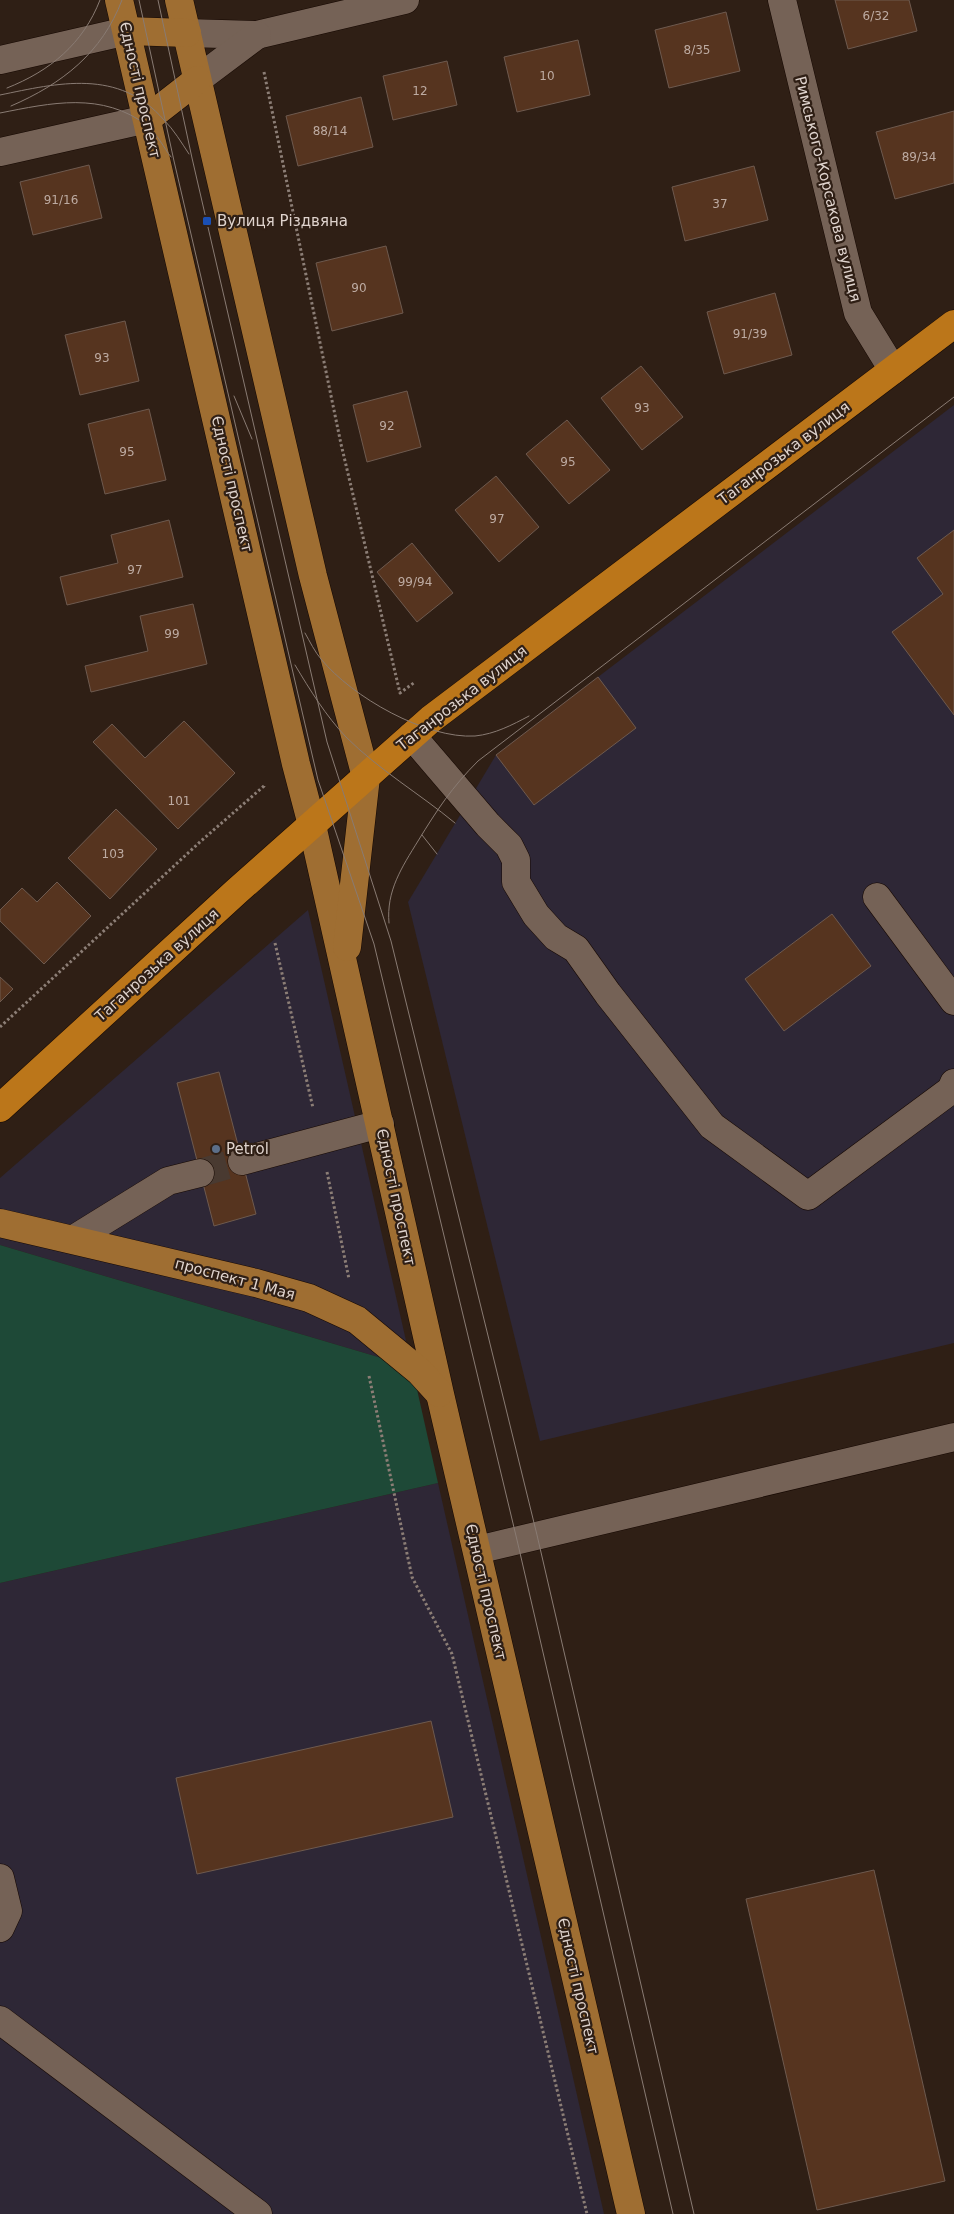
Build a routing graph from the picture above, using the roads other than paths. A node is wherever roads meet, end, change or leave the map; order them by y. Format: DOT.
graph roads {
  1 [pos="119,0"];
  2 [pos="179,0"];
  3 [pos="405,0"];
  4 [pos="782,0"];
  5 [pos="127,31"];
  6 [pos="187,33"];
  7 [pos="257,35"];
  8 [pos="0,60"];
  9 [pos="198,80"];
  10 [pos="147,119"];
  11 [pos="0,152"];
  12 [pos="954,324"];
  13 [pos="894,370"];
  14 [pos="412,736"];
  15 [pos="366,777"];
  16 [pos="312,825"];
  17 [pos="877,897"];
  18 [pos="344,968"];
  19 [pos="954,1001"];
  20 [pos="954,1083"];
  21 [pos="0,1108"];
  22 [pos="380,1124"];
  23 [pos="242,1161"];
  24 [pos="200,1173"];
  25 [pos="0,1223"];
  26 [pos="74,1239"];
  27 [pos="440,1394"];
  28 [pos="954,1437"];
  29 [pos="477,1550"];
  30 [pos="0,1878"];
  31 [pos="0,1928"];
  32 [pos="0,2020"];
  33 [pos="258,2214"];
  34 [pos="632,2214"];
  1 -- 5 [label="main road, Єдності проспект"];
  2 -- 6 [label="main road, Єдності проспект"];
  3 -- 7 [label="street"];
  4 -- 13 [label="street, Римського-Корсакова вулиця"];
  5 -- 6 [label="main road"];
  5 -- 8 [label="street"];
  5 -- 10 [label="main road, Єдності проспект"];
  6 -- 7 [label="street"];
  6 -- 9 [label="main road, Єдності проспект"];
  7 -- 9 [label="street"];
  9 -- 10 [label="main road"];
  9 -- 15 [label="main road, Єдності проспект"];
  10 -- 11 [label="street"];
  10 -- 16 [label="main road, Єдності проспект"];
  12 -- 13 [label="highway, Таганрозька вулиця"];
  13 -- 14 [label="highway, Таганрозька вулиця"];
  14 -- 15 [label="highway, Таганрозька вулиця"];
  14 -- 20 [label="street"];
  15 -- 16 [label="highway, Таганрозька вулиця"];
  15 -- 18 [label="main road, Єдності проспект"];
  16 -- 18 [label="main road, Єдності проспект"];
  16 -- 21 [label="highway, Таганрозька вулиця"];
  17 -- 19 [label="street"];
  18 -- 22 [label="main road, Єдності проспект"];
  22 -- 23 [label="street"];
  22 -- 27 [label="main road, Єдності проспект"];
  24 -- 26 [label="street"];
  25 -- 26 [label="main road, проспект 1 Мая"];
  26 -- 27 [label="main road, проспект 1 Мая"];
  27 -- 29 [label="main road, Єдності проспект"];
  28 -- 29 [label="street"];
  29 -- 34 [label="main road, Єдності проспект"];
  30 -- 31 [label="street"];
  32 -- 33 [label="street"];
}
